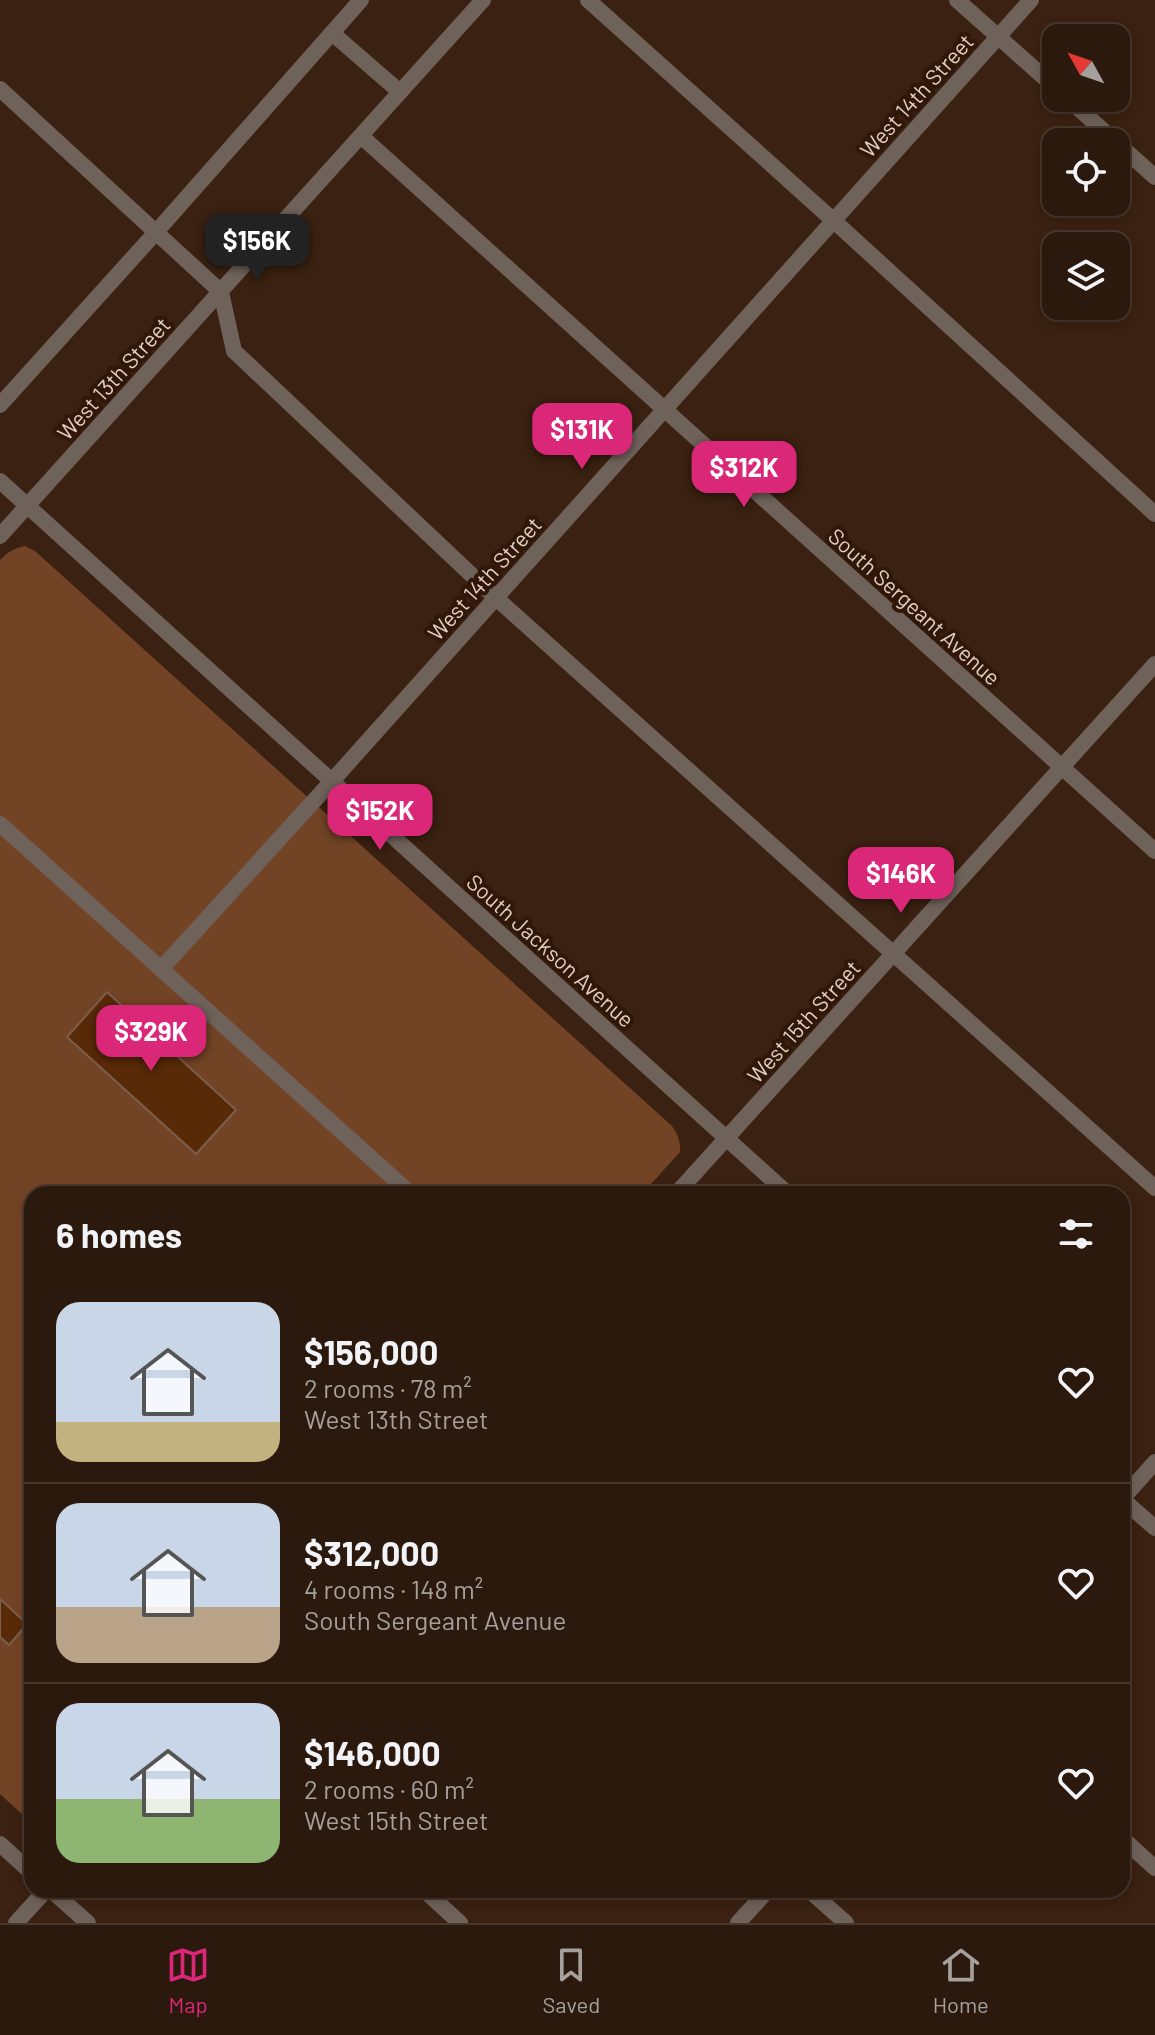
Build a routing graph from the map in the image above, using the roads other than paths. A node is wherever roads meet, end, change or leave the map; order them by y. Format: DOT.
graph roads {
  1 [pos="361,0"];
  2 [pos="483,0"];
  3 [pos="588,0"];
  4 [pos="957,0"];
  5 [pos="1031,0"];
  6 [pos="332,33"];
  7 [pos="998,36"];
  8 [pos="1042,75"];
  9 [pos="0,89"];
  10 [pos="400,92"];
  11 [pos="1083,112"];
  12 [pos="361,136"];
  13 [pos="1155,177"];
  14 [pos="834,221"];
  15 [pos="157,231"];
  16 [pos="221,292"];
  17 [pos="0,405"];
  18 [pos="664,410"];
  19 [pos="0,481"];
  20 [pos="27,506"];
  21 [pos="1155,514"];
  22 [pos="0,536"];
  23 [pos="496,598"];
  24 [pos="1155,664"];
  25 [pos="1061,767"];
  26 [pos="332,781"];
  27 [pos="0,824"];
  28 [pos="1155,851"];
  29 [pos="894,953"];
  30 [pos="161,969"];
  31 [pos="727,1138"];
  32 [pos="402,1186"];
  33 [pos="683,1186"];
  34 [pos="779,1186"];
  35 [pos="1155,1188"];
  36 [pos="1155,1462"];
  37 [pos="1130,1490"];
  38 [pos="1130,1506"];
  39 [pos="1155,1528"];
  40 [pos="0,1844"];
  41 [pos="1130,1845"];
  42 [pos="24,1866"];
  43 [pos="1155,1868"];
  44 [pos="40,1898"];
  45 [pos="58,1898"];
  46 [pos="433,1898"];
  47 [pos="761,1898"];
  48 [pos="818,1898"];
  49 [pos="16,1923"];
  50 [pos="88,1923"];
  51 [pos="460,1923"];
  52 [pos="738,1923"];
  53 [pos="846,1923"];
  1 -- 6 [label="street"];
  2 -- 10 [label="street, West 13th Street"];
  3 -- 14 [label="street"];
  4 -- 7 [label="street"];
  5 -- 7 [label="street, West 14th Street"];
  6 -- 10 [label="street"];
  6 -- 15 [label="street"];
  7 -- 8 [label="street"];
  7 -- 14 [label="street, West 14th Street"];
  9 -- 15 [label="street"];
  10 -- 12 [label="street, West 13th Street"];
  11 -- 13 [label="street"];
  12 -- 16 [label="street, West 13th Street"];
  12 -- 18 [label="street, South Sergeant Avenue"];
  14 -- 18 [label="street, West 14th Street"];
  14 -- 21 [label="street"];
  15 -- 16 [label="street"];
  15 -- 17 [label="street"];
  16 -- 20 [label="street, West 13th Street"];
  16 -- 23 [label="street"];
  18 -- 23 [label="street, West 14th Street"];
  18 -- 25 [label="street, South Sergeant Avenue"];
  19 -- 20 [label="street, South Jackson Avenue"];
  20 -- 22 [label="street, West 13th Street"];
  20 -- 26 [label="street, South Jackson Avenue"];
  23 -- 26 [label="street, West 14th Street"];
  23 -- 29 [label="street"];
  24 -- 25 [label="street, West 15th Street"];
  25 -- 28 [label="street, South Sergeant Avenue"];
  25 -- 29 [label="street, West 15th Street"];
  26 -- 30 [label="street, West 14th Street"];
  26 -- 31 [label="street, South Jackson Avenue"];
  27 -- 30 [label="street"];
  29 -- 31 [label="street, West 15th Street"];
  29 -- 35 [label="street"];
  30 -- 32 [label="street"];
  31 -- 33 [label="street, West 15th Street"];
  31 -- 34 [label="street, South Jackson Avenue"];
  36 -- 37 [label="street"];
  38 -- 39 [label="street"];
  40 -- 42 [label="street"];
  41 -- 43 [label="street"];
  44 -- 49 [label="street"];
  45 -- 50 [label="street"];
  46 -- 51 [label="street"];
  47 -- 52 [label="street"];
  48 -- 53 [label="street"];
}
